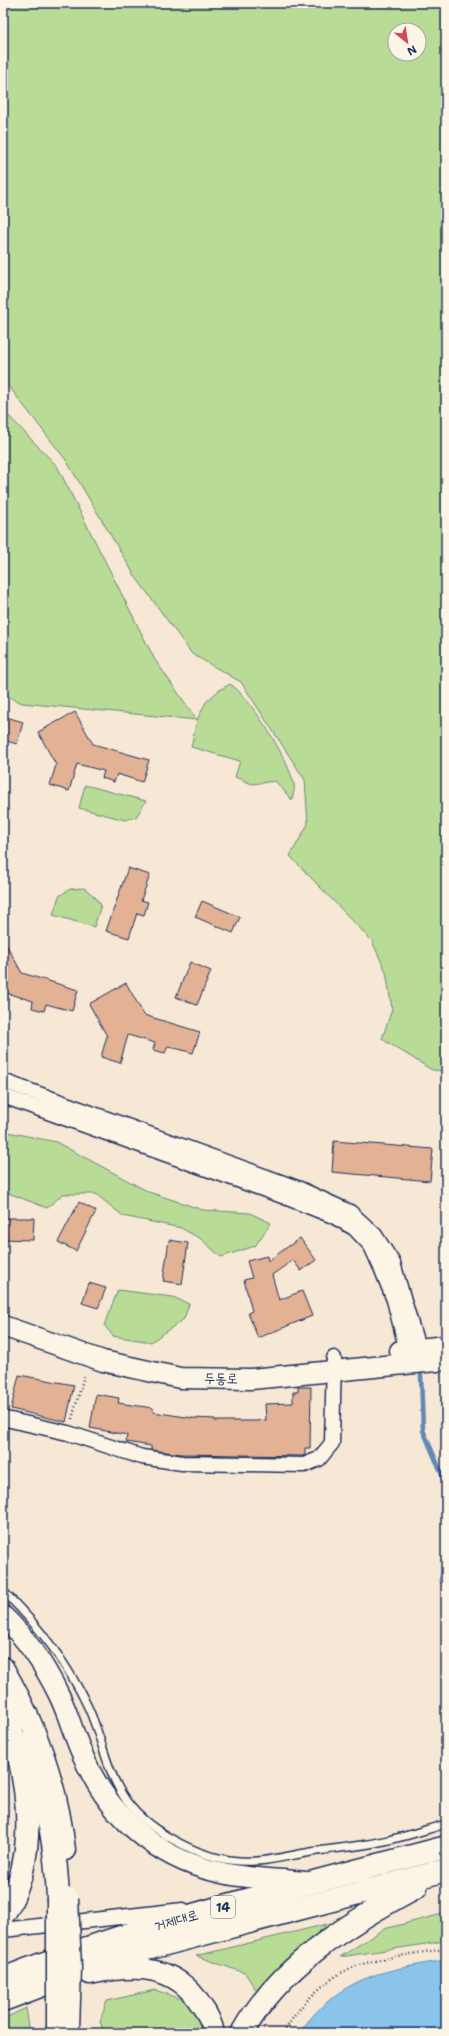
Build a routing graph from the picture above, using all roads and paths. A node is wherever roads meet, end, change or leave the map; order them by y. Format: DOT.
graph roads {
  1 [pos="3,1081"];
  2 [pos="3,1096"];
  3 [pos="3,1315"];
  4 [pos="3,1326"];
  5 [pos="446,1346"];
  6 [pos="414,1356"];
  7 [pos="446,1360"];
  8 [pos="334,1365"];
  9 [pos="84,1376"];
  10 [pos="6,1419"];
  11 [pos="68,1433"];
  12 [pos="3,1591"];
  13 [pos="3,1616"];
  14 [pos="3,1668"];
  15 [pos="3,1694"];
  16 [pos="3,1704"];
  17 [pos="446,1824"];
  18 [pos="446,1847"];
  19 [pos="446,1871"];
  20 [pos="313,1882"];
  21 [pos="63,1899"];
  22 [pos="233,1904"];
  23 [pos="8,1906"];
  24 [pos="3,1930"];
  25 [pos="446,1949"];
  26 [pos="3,1979"];
  27 [pos="49,1982"];
  28 [pos="3,2000"];
  29 [pos="64,2031"];
  30 [pos="214,2033"];
  31 [pos="242,2033"];
  32 [pos="284,2033"];
  1 -- 6 [label="street"];
  2 -- 6 [label="street"];
  3 -- 8 [label="street, 두동로"];
  4 -- 8 [label="street, 두동로"];
  5 -- 6 [label="street, 두동로"];
  6 -- 7 [label="street, 두동로"];
  6 -- 8 [label="street, 두동로"];
  8 -- 11 [label="street"];
  9 -- 11 [label="path"];
  10 -- 11 [label="street"];
  12 -- 17 [label="lane"];
  13 -- 20 [label="street"];
  14 -- 21 [label="street"];
  15 -- 21 [label="highway"];
  16 -- 23 [label="highway"];
  18 -- 20 [label="highway, 거제대로 / 14"];
  19 -- 27 [label="highway, 거제대로 / 14"];
  19 -- 31 [label="highway"];
  20 -- 22 [label="highway, 거제대로 / 14"];
  21 -- 29 [label="highway, bridge"];
  22 -- 24 [label="street"];
  22 -- 26 [label="highway, 거제대로 / 14"];
  25 -- 32 [label="path"];
  27 -- 28 [label="highway, 거제대로 / 14"];
  27 -- 30 [label="street"];
}
